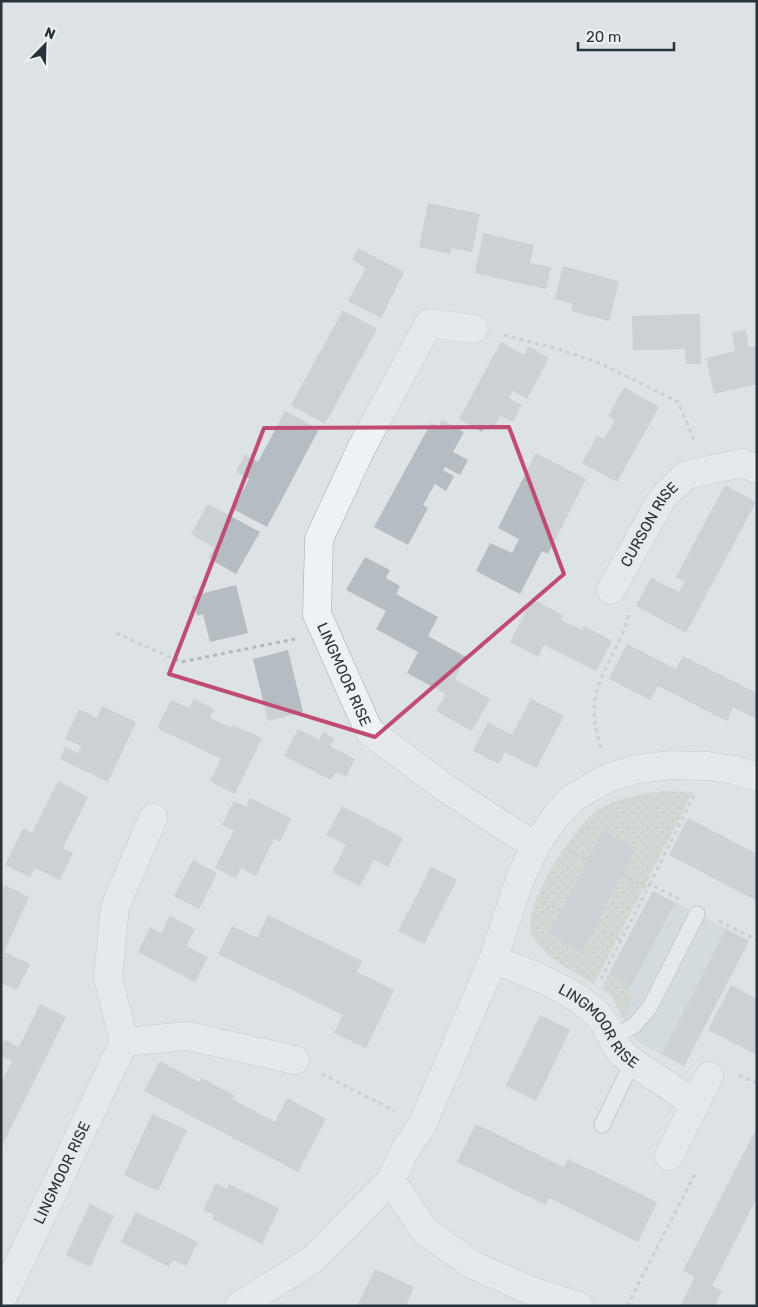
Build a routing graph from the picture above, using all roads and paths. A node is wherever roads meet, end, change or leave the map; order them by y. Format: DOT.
graph roads {
  1 [pos="474,329"];
  2 [pos="757,469"];
  3 [pos="708,470"];
  4 [pos="611,590"];
  5 [pos="116,633"];
  6 [pos="325,633"];
  7 [pos="604,756"];
  8 [pos="757,777"];
  9 [pos="699,787"];
  10 [pos="153,818"];
  11 [pos="548,845"];
  12 [pos="588,860"];
  13 [pos="622,874"];
  14 [pos="650,884"];
  15 [pos="648,889"];
  16 [pos="541,900"];
  17 [pos="682,901"];
  18 [pos="561,911"];
  19 [pos="697,914"];
  20 [pos="713,918"];
  21 [pos="596,926"];
  22 [pos="621,940"];
  23 [pos="757,940"];
  24 [pos="493,960"];
  25 [pos="599,982"];
  26 [pos="610,1038"];
  27 [pos="124,1042"];
  28 [pos="295,1060"];
  29 [pos="633,1061"];
  30 [pos="709,1076"];
  31 [pos="743,1077"];
  32 [pos="738,1086"];
  33 [pos="694,1107"];
  34 [pos="422,1125"];
  35 [pos="602,1125"];
  36 [pos="669,1156"];
  37 [pos="696,1172"];
  38 [pos="391,1180"];
  39 [pos="1,1301"];
  40 [pos="242,1305"];
  41 [pos="579,1306"];
  42 [pos="627,1306"];
  1 -- 3 [label="path"];
  1 -- 6 [label="street, LINGMOOR RISE"];
  2 -- 3 [label="street, CURSON RISE"];
  3 -- 4 [label="street, CURSON RISE"];
  4 -- 7 [label="path"];
  5 -- 6 [label="path"];
  6 -- 11 [label="street, LINGMOOR RISE"];
  8 -- 11 [label="street"];
  9 -- 14 [label="path"];
  10 -- 27 [label="street"];
  11 -- 12 [label="path"];
  11 -- 24 [label="street"];
  13 -- 15 [label="path"];
  14 -- 15 [label="path"];
  14 -- 17 [label="path"];
  15 -- 22 [label="path"];
  16 -- 18 [label="path"];
  19 -- 26 [label="lane"];
  20 -- 23 [label="path"];
  21 -- 22 [label="path"];
  22 -- 25 [label="path"];
  24 -- 26 [label="street, LINGMOOR RISE"];
  24 -- 34 [label="street"];
  26 -- 29 [label="street, LINGMOOR RISE"];
  27 -- 28 [label="street"];
  27 -- 39 [label="street, LINGMOOR RISE"];
  28 -- 34 [label="path"];
  29 -- 33 [label="street, LINGMOOR RISE"];
  29 -- 35 [label="lane"];
  30 -- 33 [label="street"];
  31 -- 32 [label="path"];
  33 -- 36 [label="street"];
  34 -- 38 [label="street"];
  37 -- 42 [label="path"];
  38 -- 40 [label="street"];
  38 -- 41 [label="street"];
}
